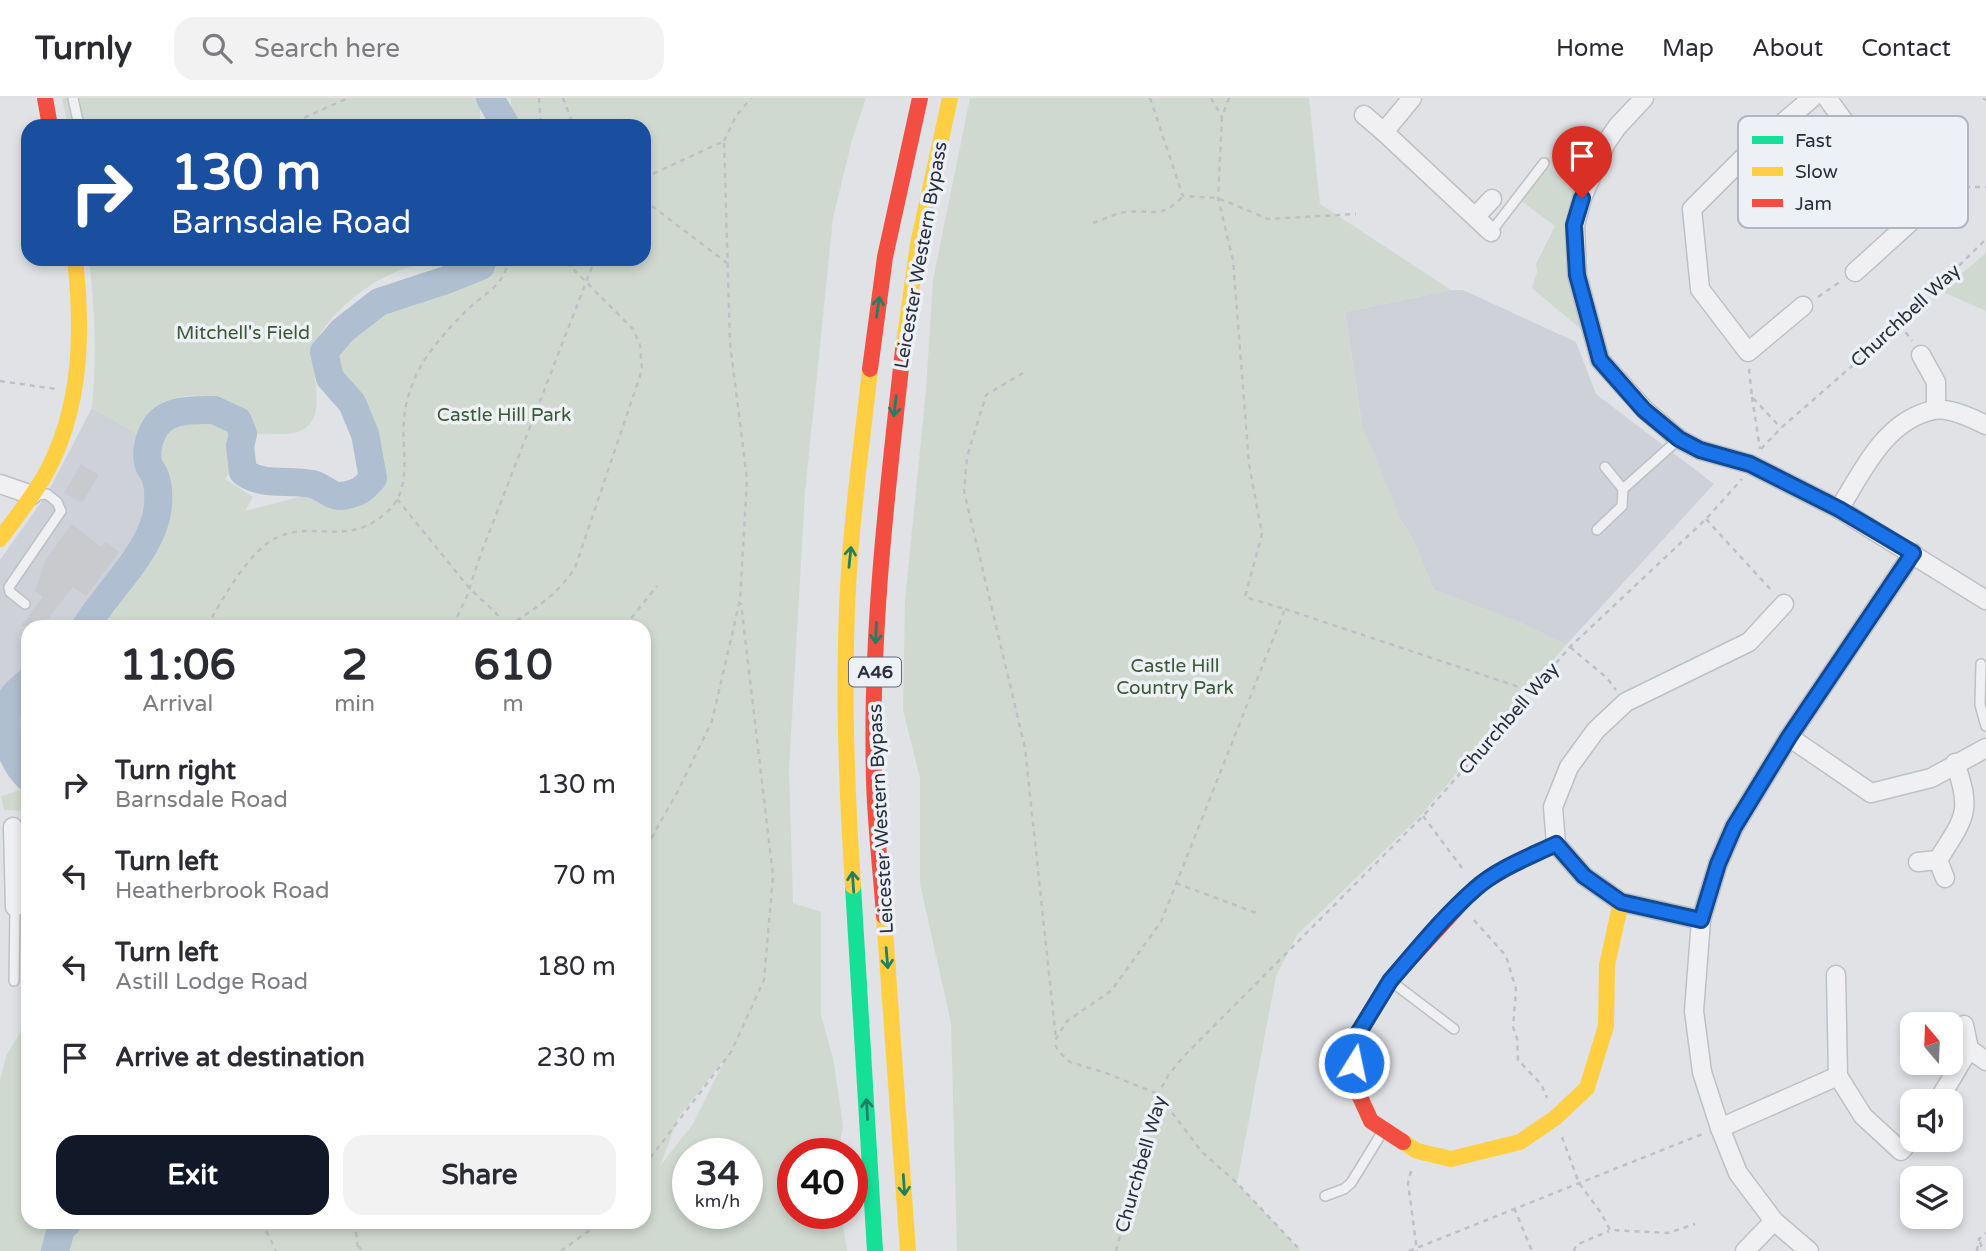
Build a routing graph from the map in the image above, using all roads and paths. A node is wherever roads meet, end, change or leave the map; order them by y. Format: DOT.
graph roads {
  1 [pos="45,98"];
  2 [pos="73,98"];
  3 [pos="348,98"];
  4 [pos="539,98"];
  5 [pos="564,98"];
  6 [pos="751,98"];
  7 [pos="920,98"];
  8 [pos="950,98"];
  9 [pos="1150,98"];
  10 [pos="1211,98"];
  11 [pos="1229,98"];
  12 [pos="1412,98"];
  13 [pos="1644,98"];
  14 [pos="1812,98"];
  15 [pos="1827,98"];
  16 [pos="1364,115"];
  17 [pos="1791,116"];
  18 [pos="1840,116"];
  19 [pos="1222,117"];
  20 [pos="49,119"];
  21 [pos="78,119"];
  22 [pos="302,119"];
  23 [pos="540,119"];
  24 [pos="572,119"];
  25 [pos="1384,132"];
  26 [pos="724,141"];
  27 [pos="1544,163"];
  28 [pos="1738,163"];
  29 [pos="651,175"];
  30 [pos="1968,187"];
  31 [pos="1986,187"];
  32 [pos="1183,196"];
  33 [pos="1218,198"];
  34 [pos="1492,199"];
  35 [pos="651,205"];
  36 [pos="1356,214"];
  37 [pos="1476,216"];
  38 [pos="1093,223"];
  39 [pos="1904,228"];
  40 [pos="1492,232"];
  41 [pos="1986,239"];
  42 [pos="727,263"];
  43 [pos="76,266"];
  44 [pos="507,266"];
  45 [pos="570,266"];
  46 [pos="593,266"];
  47 [pos="1855,272"];
  48 [pos="586,282"];
  49 [pos="1803,306"];
  50 [pos="1900,324"];
  51 [pos="1748,352"];
  52 [pos="1921,355"];
  53 [pos="1023,373"];
  54 [pos="0,381"];
  55 [pos="74,391"];
  56 [pos="1752,397"];
  57 [pos="1936,409"];
  58 [pos="1986,425"];
  59 [pos="1781,428"];
  60 [pos="1679,439"];
  61 [pos="1755,457"];
  62 [pos="1605,467"];
  63 [pos="0,484"];
  64 [pos="1623,489"];
  65 [pos="32,495"];
  66 [pos="397,499"];
  67 [pos="1839,509"];
  68 [pos="1706,519"];
  69 [pos="1597,530"];
  70 [pos="0,539"];
  71 [pos="1913,553"];
  72 [pos="657,586"];
  73 [pos="470,589"];
  74 [pos="740,600"];
  75 [pos="1986,600"];
  76 [pos="25,604"];
  77 [pos="1784,604"];
  78 [pos="1285,609"];
  79 [pos="211,620"];
  80 [pos="456,620"];
  81 [pos="502,620"];
  82 [pos="517,620"];
  83 [pos="630,620"];
  84 [pos="1570,647"];
  85 [pos="1981,664"];
  86 [pos="1531,691"];
  87 [pos="1626,702"];
  88 [pos="1986,726"];
  89 [pos="1789,737"];
  90 [pos="1986,748"];
  91 [pos="1955,763"];
  92 [pos="1423,816"];
  93 [pos="13,827"];
  94 [pos="651,839"];
  95 [pos="1556,844"];
  96 [pos="1938,860"];
  97 [pos="1918,862"];
  98 [pos="7,874"];
  99 [pos="1945,878"];
  100 [pos="1176,883"];
  101 [pos="1476,887"];
  102 [pos="1621,902"];
  103 [pos="1460,903"];
  104 [pos="15,906"];
  105 [pos="1259,914"];
  106 [pos="1701,920"];
  107 [pos="1836,975"];
  108 [pos="15,981"];
  109 [pos="1390,981"];
  110 [pos="1964,1025"];
  111 [pos="1454,1029"];
  112 [pos="1056,1039"];
  113 [pos="1969,1049"];
  114 [pos="1986,1061"];
  115 [pos="1838,1076"];
  116 [pos="1945,1089"];
  117 [pos="1158,1094"];
  118 [pos="1555,1118"];
  119 [pos="1720,1128"];
  120 [pos="1384,1129"];
  121 [pos="1900,1150"];
  122 [pos="1417,1151"];
  123 [pos="651,1157"];
  124 [pos="1579,1183"];
  125 [pos="1325,1196"];
  126 [pos="1514,1208"];
  127 [pos="1774,1221"];
  128 [pos="1695,1224"];
  129 [pos="265,1229"];
  130 [pos="356,1229"];
  131 [pos="591,1229"];
  132 [pos="1610,1230"];
  133 [pos="1986,1233"];
  134 [pos="1979,1238"];
  135 [pos="358,1245"];
  136 [pos="1417,1250"];
  137 [pos="276,1251"];
  138 [pos="358,1251"];
  139 [pos="363,1251"];
  140 [pos="561,1251"];
  141 [pos="875,1251"];
  142 [pos="908,1251"];
  143 [pos="1116,1251"];
  144 [pos="1301,1251"];
  145 [pos="1409,1251"];
  146 [pos="1532,1251"];
  147 [pos="1574,1251"];
  148 [pos="1745,1251"];
  149 [pos="1809,1251"];
  150 [pos="1977,1251"];
  151 [pos="1983,1251"];
  1 -- 20 [label="main road"];
  2 -- 21 [label="lane"];
  3 -- 22 [label="path"];
  4 -- 23 [label="path"];
  5 -- 24 [label="path"];
  6 -- 26 [label="path"];
  141 -- 7 [label="main road, Leicester Western Bypass / A46, one-way"];
  8 -- 142 [label="main road, Leicester Western Bypass / A46, one-way"];
  9 -- 32 [label="path"];
  10 -- 19 [label="path"];
  11 -- 19 [label="path"];
  12 -- 25 [label="street"];
  13 -- 60 [label="street"];
  14 -- 17 [label="street"];
  15 -- 18 [label="street"];
  16 -- 25 [label="street"];
  19 -- 33 [label="path"];
  25 -- 37 [label="street"];
  26 -- 29 [label="path"];
  26 -- 42 [label="path"];
  27 -- 40 [label="lane"];
  28 -- 51 [label="street"];
  30 -- 31 [label="path"];
  32 -- 33 [label="path"];
  32 -- 38 [label="path"];
  33 -- 36 [label="path"];
  33 -- 78 [label="path"];
  34 -- 37 [label="street"];
  35 -- 42 [label="path"];
  37 -- 40 [label="street"];
  39 -- 47 [label="street"];
  41 -- 50 [label="path, Churchbell Way"];
  42 -- 74 [label="path"];
  43 -- 55 [label="main road"];
  44 -- 66 [label="path"];
  45 -- 48 [label="path"];
  46 -- 48 [label="path"];
  47 -- 49 [label="path"];
  48 -- 73 [label="path"];
  48 -- 82 [label="path"];
  49 -- 51 [label="street"];
  50 -- 52 [label="path"];
  50 -- 59 [label="path, Churchbell Way"];
  51 -- 56 [label="path"];
  52 -- 57 [label="street"];
  53 -- 112 [label="path"];
  54 -- 55 [label="path"];
  55 -- 65 [label="main road"];
  56 -- 59 [label="path"];
  56 -- 61 [label="path"];
  57 -- 58 [label="street"];
  57 -- 67 [label="street"];
  59 -- 61 [label="path, Churchbell Way"];
  60 -- 61 [label="street"];
  60 -- 64 [label="lane"];
  61 -- 67 [label="street"];
  61 -- 68 [label="path, Churchbell Way"];
  62 -- 64 [label="lane"];
  63 -- 65 [label="street"];
  64 -- 69 [label="lane"];
  65 -- 70 [label="main road"];
  65 -- 76 [label="lane"];
  66 -- 73 [label="path"];
  66 -- 79 [label="path"];
  67 -- 71 [label="street"];
  68 -- 77 [label="path"];
  68 -- 84 [label="path, Churchbell Way"];
  71 -- 75 [label="street"];
  71 -- 89 [label="street"];
  72 -- 83 [label="path"];
  73 -- 80 [label="path"];
  73 -- 81 [label="path"];
  74 -- 94 [label="path"];
  74 -- 123 [label="path"];
  77 -- 87 [label="street"];
  78 -- 86 [label="path"];
  78 -- 100 [label="path"];
  84 -- 86 [label="path, Churchbell Way"];
  84 -- 87 [label="path"];
  85 -- 88 [label="lane"];
  86 -- 92 [label="path, Churchbell Way"];
  87 -- 95 [label="street"];
  89 -- 91 [label="street"];
  89 -- 106 [label="street"];
  90 -- 91 [label="street"];
  91 -- 96 [label="street"];
  92 -- 101 [label="path"];
  92 -- 117 [label="path, Churchbell Way"];
  93 -- 98 [label="street"];
  95 -- 101 [label="main road"];
  95 -- 102 [label="street"];
  96 -- 97 [label="street"];
  96 -- 99 [label="street"];
  98 -- 104 [label="street"];
  100 -- 105 [label="path"];
  100 -- 112 [label="path"];
  101 -- 103 [label="main road"];
  102 -- 106 [label="street"];
  102 -- 118 [label="main road"];
  103 -- 109 [label="main road"];
  103 -- 118 [label="path"];
  104 -- 108 [label="lane"];
  106 -- 119 [label="street"];
  107 -- 115 [label="street"];
  109 -- 111 [label="lane"];
  109 -- 120 [label="main road"];
  110 -- 113 [label="street"];
  112 -- 117 [label="path"];
  113 -- 114 [label="street"];
  113 -- 116 [label="street"];
  115 -- 119 [label="street"];
  115 -- 121 [label="street"];
  117 -- 143 [label="path, Churchbell Way"];
  117 -- 144 [label="path"];
  118 -- 122 [label="main road"];
  118 -- 124 [label="path"];
  119 -- 124 [label="path"];
  119 -- 127 [label="street"];
  120 -- 122 [label="main road"];
  120 -- 125 [label="lane"];
  122 -- 136 [label="path"];
  124 -- 126 [label="path"];
  124 -- 132 [label="path"];
  126 -- 136 [label="path"];
  126 -- 146 [label="path"];
  127 -- 148 [label="street"];
  127 -- 149 [label="street"];
  128 -- 132 [label="path"];
  129 -- 137 [label="path"];
  130 -- 135 [label="path"];
  131 -- 140 [label="path"];
  132 -- 147 [label="path"];
  133 -- 134 [label="path"];
  134 -- 150 [label="path"];
  134 -- 151 [label="path"];
  135 -- 138 [label="path"];
  135 -- 139 [label="path"];
  136 -- 145 [label="path"];
}
